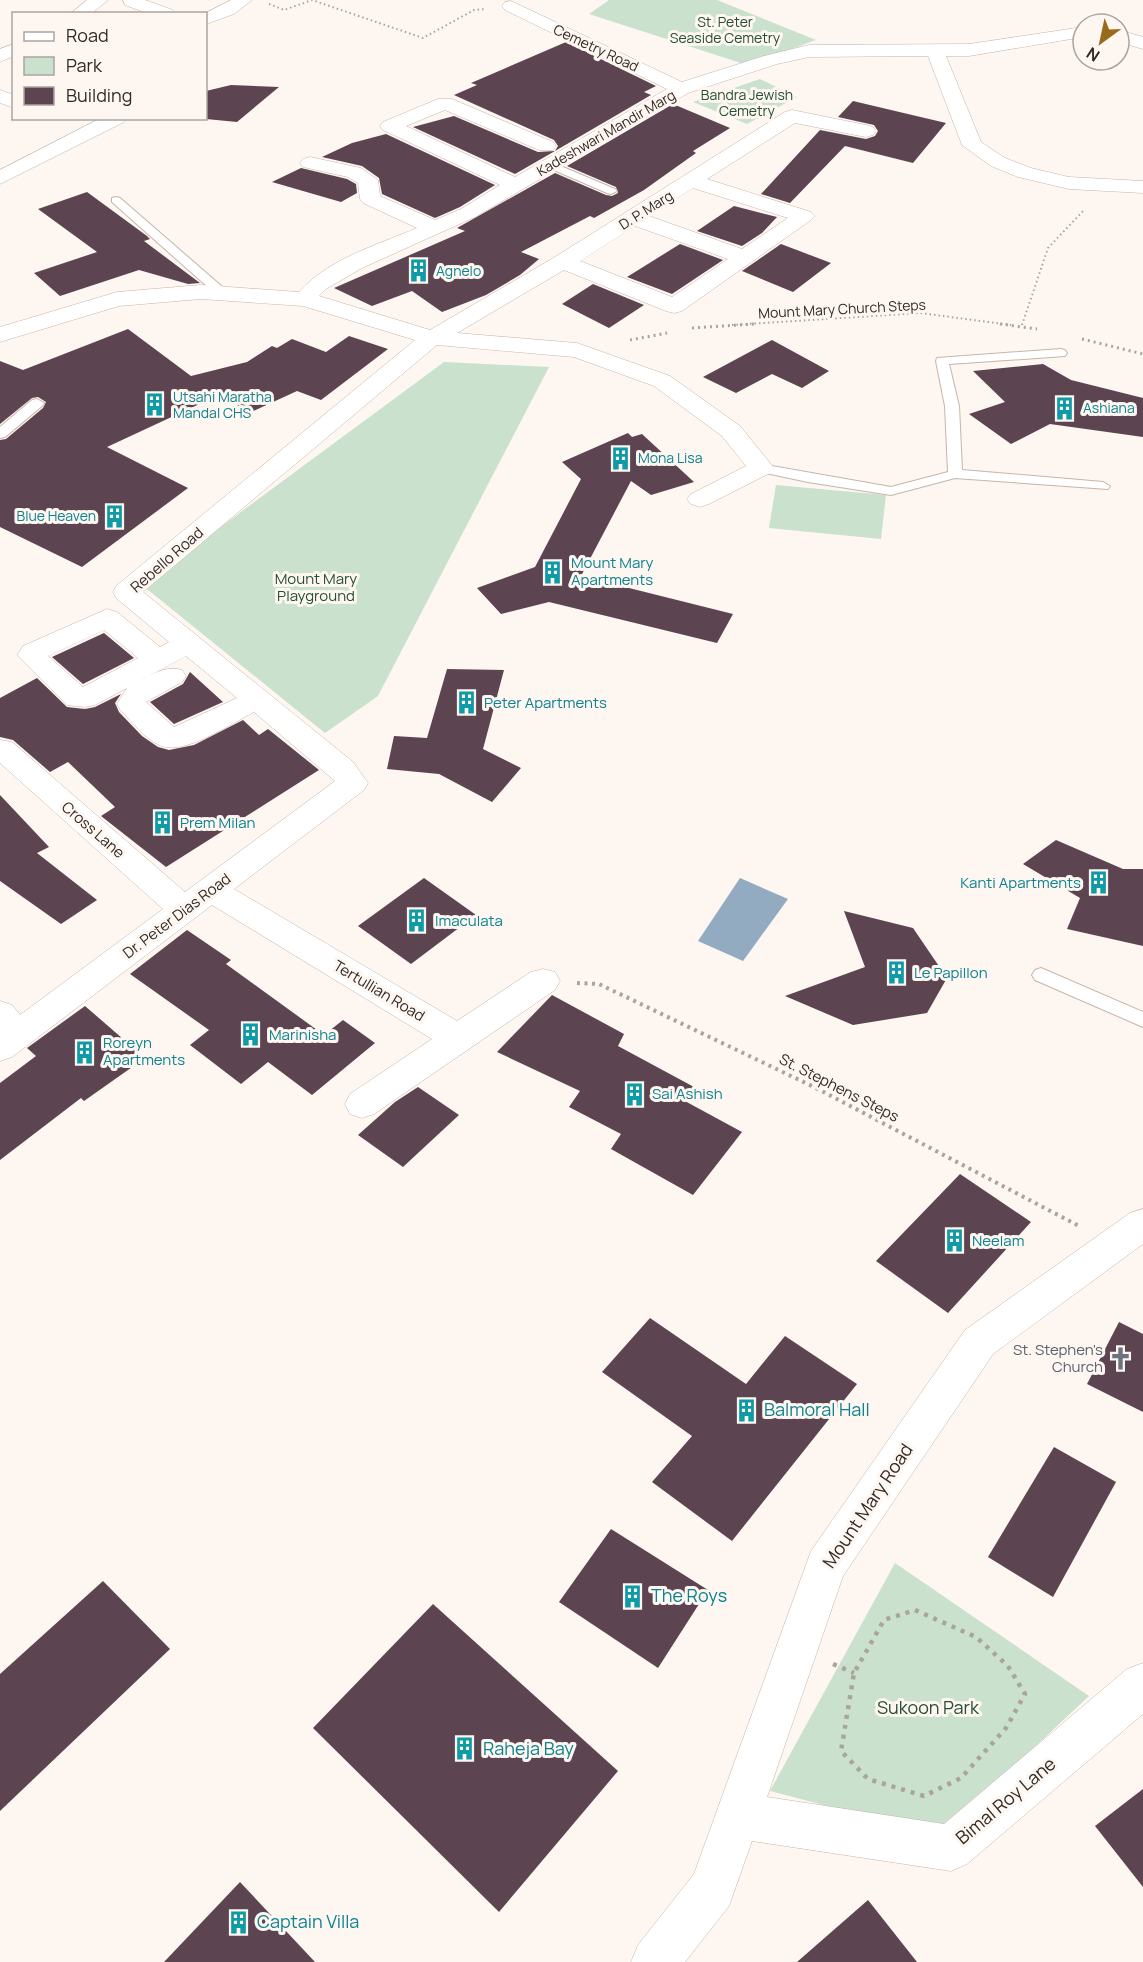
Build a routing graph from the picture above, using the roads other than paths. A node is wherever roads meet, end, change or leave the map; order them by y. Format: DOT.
graph roads {
  1 [pos="99,0"];
  2 [pos="243,0"];
  3 [pos="129,5"];
  4 [pos="511,6"];
  5 [pos="81,12"];
  6 [pos="159,12"];
  7 [pos="207,19"];
  8 [pos="1071,34"];
  9 [pos="935,51"];
  10 [pos="12,52"];
  11 [pos="1,66"];
  12 [pos="681,89"];
  13 [pos="113,120"];
  14 [pos="866,130"];
  15 [pos="548,155"];
  16 [pos="310,163"];
  17 [pos="0,178"];
  18 [pos="692,181"];
  19 [pos="516,185"];
  20 [pos="1143,187"];
  21 [pos="611,191"];
  22 [pos="116,200"];
  23 [pos="633,218"];
  24 [pos="433,227"];
  25 [pos="744,257"];
  26 [pos="563,262"];
  27 [pos="224,294"];
  28 [pos="305,299"];
  29 [pos="0,335"];
  30 [pos="432,338"];
  31 [pos="1061,353"];
  32 [pos="37,402"];
  33 [pos="0,434"];
  34 [pos="761,468"];
  35 [pos="955,474"];
  36 [pos="1103,486"];
  37 [pos="700,499"];
  38 [pos="195,656"];
  39 [pos="158,660"];
  40 [pos="247,704"];
  41 [pos="2,749"];
  42 [pos="212,890"];
  43 [pos="185,910"];
  44 [pos="1041,975"];
  45 [pos="543,981"];
  46 [pos="1143,1020"];
  47 [pos="6,1032"];
  48 [pos="458,1038"];
  49 [pos="362,1104"];
  50 [pos="1129,1234"];
  51 [pos="1143,1685"];
  52 [pos="738,1816"];
  53 [pos="655,1962"];
  1 -- 5 [label="street"];
  2 -- 7 [label="street"];
  3 -- 6 [label="street"];
  4 -- 12 [label="street, Cemetry Road"];
  8 -- 9 [label="street, Kadeshwari Mandir Marg"];
  9 -- 12 [label="street, Kadeshwari Mandir Marg"];
  9 -- 20 [label="street"];
  10 -- 11 [label="street"];
  12 -- 15 [label="street, Kadeshwari Mandir Marg"];
  13 -- 17 [label="street"];
  14 -- 18 [label="street, D. P. Marg"];
  15 -- 19 [label="street, Kadeshwari Mandir Marg"];
  15 -- 19 [label="street"];
  15 -- 21 [label="lane"];
  16 -- 24 [label="street"];
  18 -- 23 [label="street, D. P. Marg"];
  18 -- 25 [label="street"];
  19 -- 24 [label="street, Kadeshwari Mandir Marg"];
  22 -- 27 [label="lane"];
  23 -- 25 [label="street"];
  23 -- 26 [label="street, D. P. Marg"];
  24 -- 28 [label="street, Kadeshwari Mandir Marg"];
  25 -- 26 [label="street"];
  26 -- 30 [label="street, D. P. Marg"];
  27 -- 28 [label="street"];
  27 -- 29 [label="street"];
  28 -- 30 [label="street"];
  30 -- 34 [label="street"];
  30 -- 38 [label="street, Rebello Road"];
  31 -- 35 [label="lane"];
  32 -- 33 [label="lane"];
  34 -- 35 [label="lane"];
  34 -- 37 [label="street"];
  35 -- 36 [label="lane"];
  38 -- 39 [label="street"];
  38 -- 40 [label="street"];
  38 -- 40 [label="street"];
  40 -- 42 [label="street, Dr. Peter Dias Road"];
  41 -- 43 [label="street, Cross Lane"];
  42 -- 43 [label="street, Dr. Peter Dias Road"];
  42 -- 48 [label="street, Tertullian Road"];
  43 -- 47 [label="street, Dr. Peter Dias Road"];
  44 -- 46 [label="lane"];
  45 -- 48 [label="street"];
  48 -- 49 [label="street"];
  50 -- 52 [label="street, Mount Mary Road"];
  51 -- 52 [label="street, Bimal Roy Lane"];
  52 -- 53 [label="street, Mount Mary Road"];
}
